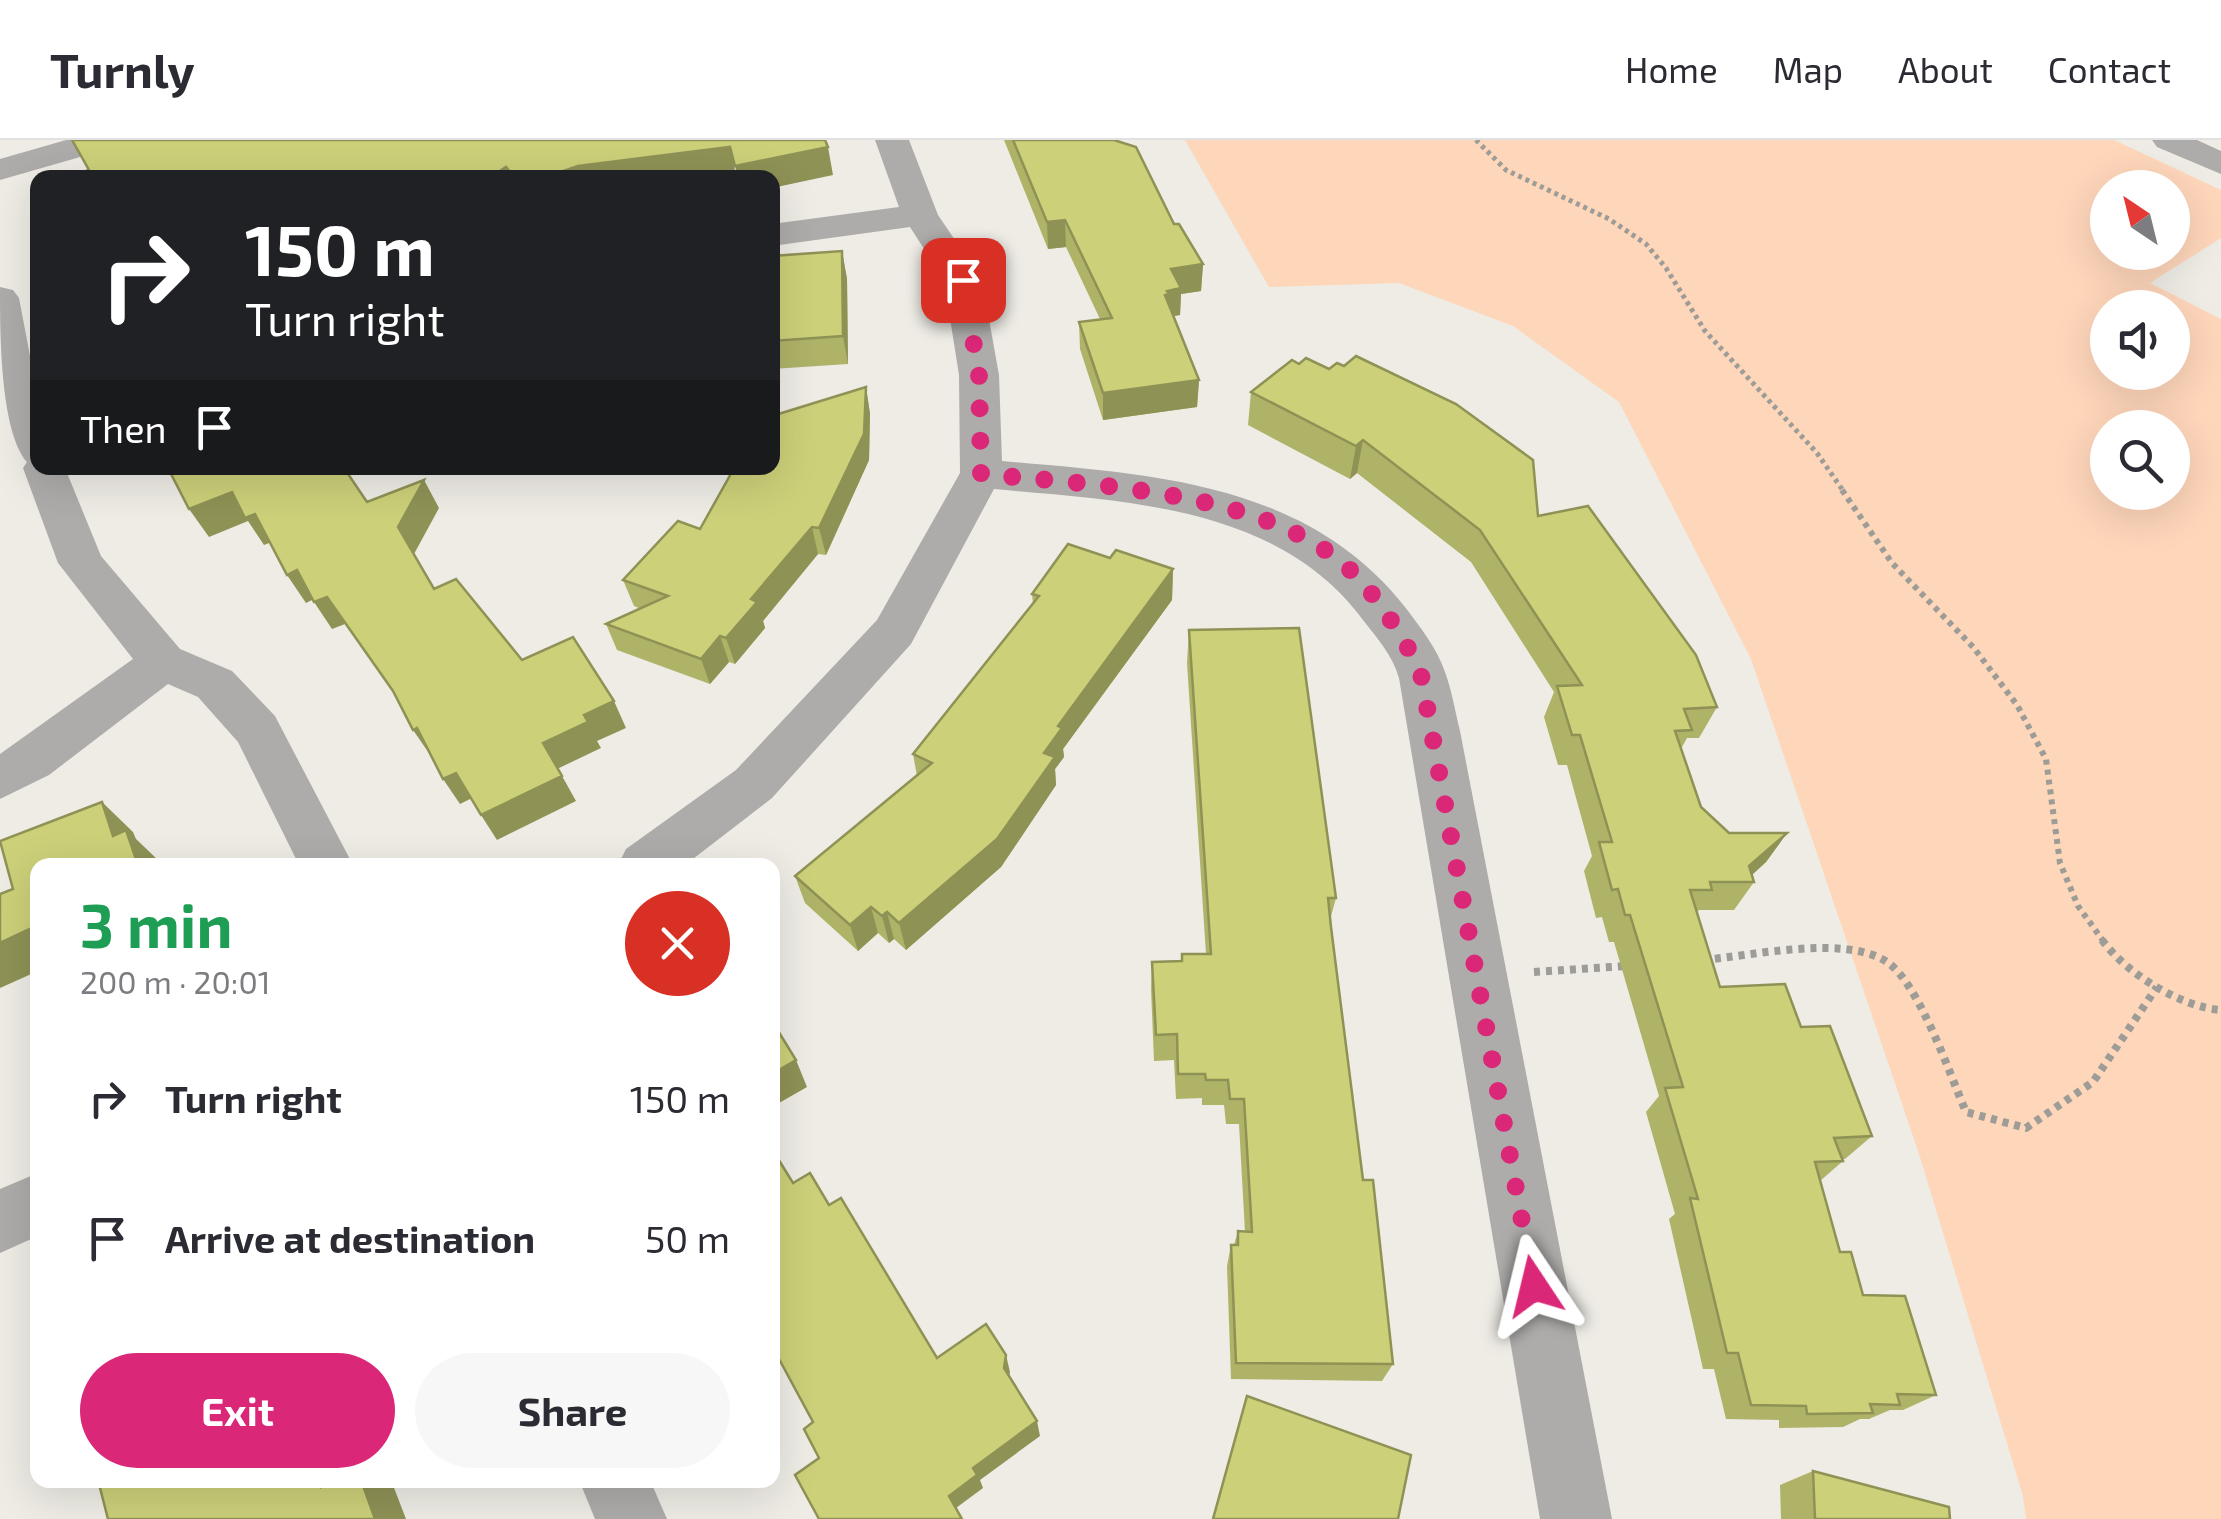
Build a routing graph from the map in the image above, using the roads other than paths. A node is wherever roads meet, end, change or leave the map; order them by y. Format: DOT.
graph roads {
  1 [pos="102,140"];
  2 [pos="892,140"];
  3 [pos="2168,140"];
  4 [pos="2221,164"];
  5 [pos="0,170"];
  6 [pos="920,215"];
  7 [pos="780,234"];
  8 [pos="0,298"];
  9 [pos="30,432"];
  10 [pos="981,474"];
  11 [pos="47,475"];
  12 [pos="163,662"];
  13 [pos="0,779"];
  14 [pos="322,858"];
  15 [pos="655,858"];
  16 [pos="30,1207"];
  17 [pos="0,1222"];
  18 [pos="617,1488"];
  19 [pos="631,1519"];
  20 [pos="1576,1519"];
  1 -- 5 [label="street"];
  2 -- 6 [label="street"];
  3 -- 4 [label="street"];
  6 -- 7 [label="street"];
  6 -- 10 [label="street"];
  8 -- 9 [label="street"];
  10 -- 15 [label="street"];
  10 -- 20 [label="street"];
  11 -- 12 [label="street"];
  12 -- 13 [label="street"];
  12 -- 14 [label="street"];
  16 -- 17 [label="street"];
  18 -- 19 [label="street"];
}
